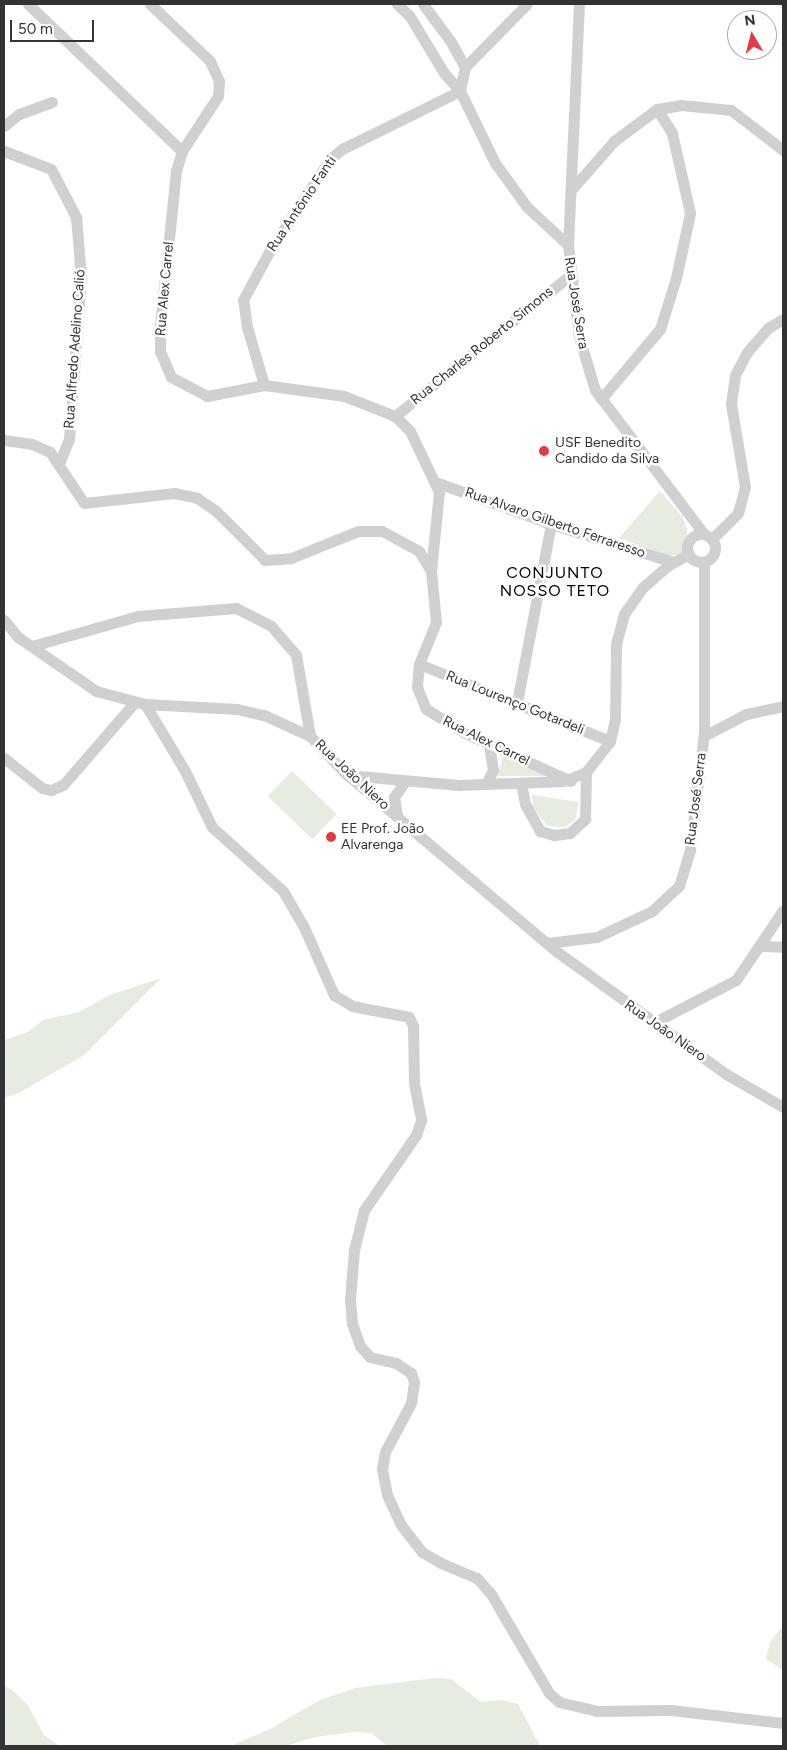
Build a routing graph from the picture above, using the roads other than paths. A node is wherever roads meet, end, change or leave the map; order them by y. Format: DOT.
graph roads {
  1 [pos="28,4"];
  2 [pos="150,4"];
  3 [pos="397,4"];
  4 [pos="423,4"];
  5 [pos="527,4"];
  6 [pos="579,4"];
  7 [pos="465,67"];
  8 [pos="460,91"];
  9 [pos="52,102"];
  10 [pos="657,109"];
  11 [pos="4,126"];
  12 [pos="783,149"];
  13 [pos="4,151"];
  14 [pos="182,151"];
  15 [pos="572,189"];
  16 [pos="568,245"];
  17 [pos="569,276"];
  18 [pos="783,319"];
  19 [pos="264,385"];
  20 [pos="601,398"];
  21 [pos="395,416"];
  22 [pos="4,440"];
  23 [pos="59,464"];
  24 [pos="438,483"];
  25 [pos="552,524"];
  26 [pos="708,537"];
  27 [pos="689,554"];
  28 [pos="673,562"];
  29 [pos="704,562"];
  30 [pos="431,571"];
  31 [pos="4,622"];
  32 [pos="32,646"];
  33 [pos="419,664"];
  34 [pos="517,702"];
  35 [pos="140,703"];
  36 [pos="783,706"];
  37 [pos="310,736"];
  38 [pos="704,736"];
  39 [pos="610,742"];
  40 [pos="489,745"];
  41 [pos="4,758"];
  42 [pos="586,772"];
  43 [pos="348,775"];
  44 [pos="571,780"];
  45 [pos="405,781"];
  46 [pos="522,783"];
  47 [pos="486,784"];
  48 [pos="397,816"];
  49 [pos="783,910"];
  50 [pos="547,944"];
  51 [pos="759,946"];
  52 [pos="783,947"];
  53 [pos="653,1023"];
  54 [pos="783,1107"];
  55 [pos="783,1723"];
  1 -- 14 [label="street"];
  2 -- 14 [label="street, Rua Alex Carrel"];
  3 -- 8 [label="street"];
  4 -- 7 [label="street"];
  5 -- 7 [label="street"];
  6 -- 15 [label="street, Rua José Serra"];
  7 -- 8 [label="street"];
  8 -- 16 [label="street"];
  8 -- 19 [label="street, Rua Antônio Fanti"];
  9 -- 11 [label="street"];
  10 -- 12 [label="street"];
  10 -- 15 [label="street"];
  10 -- 20 [label="street"];
  13 -- 23 [label="street, Rua Alfredo Adelino Calió"];
  14 -- 19 [label="street, Rua Alex Carrel"];
  15 -- 16 [label="street, Rua José Serra"];
  16 -- 17 [label="street, Rua José Serra"];
  17 -- 20 [label="street, Rua José Serra"];
  17 -- 21 [label="street, Rua Charles Roberto Simons"];
  18 -- 26 [label="street"];
  19 -- 21 [label="street, Rua Alex Carrel"];
  20 -- 26 [label="street, Rua José Serra"];
  21 -- 24 [label="street, Rua Alex Carrel"];
  22 -- 23 [label="street"];
  23 -- 30 [label="street"];
  24 -- 25 [label="street, Rua Alvaro Gilberto Ferraresso"];
  24 -- 30 [label="street, Rua Alex Carrel"];
  25 -- 28 [label="street, Rua Alvaro Gilberto Ferraresso"];
  25 -- 34 [label="street"];
  26 -- 27 [label="street"];
  26 -- 29 [label="street"];
  27 -- 28 [label="street"];
  27 -- 29 [label="street"];
  28 -- 39 [label="street"];
  29 -- 38 [label="street, Rua José Serra"];
  30 -- 33 [label="street, Rua Alex Carrel"];
  31 -- 32 [label="street, Rua João Niero"];
  32 -- 35 [label="street, Rua João Niero"];
  32 -- 37 [label="street"];
  33 -- 34 [label="street, Rua Lourenço Gotardeli"];
  33 -- 40 [label="street, Rua Alex Carrel"];
  34 -- 39 [label="street, Rua Lourenço Gotardeli"];
  35 -- 37 [label="street, Rua João Niero"];
  35 -- 41 [label="street"];
  35 -- 55 [label="street"];
  36 -- 38 [label="street"];
  37 -- 43 [label="street, Rua João Niero"];
  38 -- 50 [label="street, Rua José Serra"];
  39 -- 42 [label="street"];
  40 -- 44 [label="street, Rua Alex Carrel"];
  40 -- 47 [label="street"];
  42 -- 44 [label="street"];
  42 -- 46 [label="street"];
  43 -- 45 [label="street"];
  43 -- 48 [label="street, Rua João Niero"];
  44 -- 46 [label="street"];
  45 -- 47 [label="street"];
  45 -- 48 [label="street"];
  46 -- 47 [label="street"];
  48 -- 50 [label="street, Rua João Niero"];
  49 -- 51 [label="street"];
  50 -- 53 [label="street, Rua João Niero"];
  51 -- 52 [label="street"];
  51 -- 53 [label="street"];
  53 -- 54 [label="street, Rua João Niero"];
}
